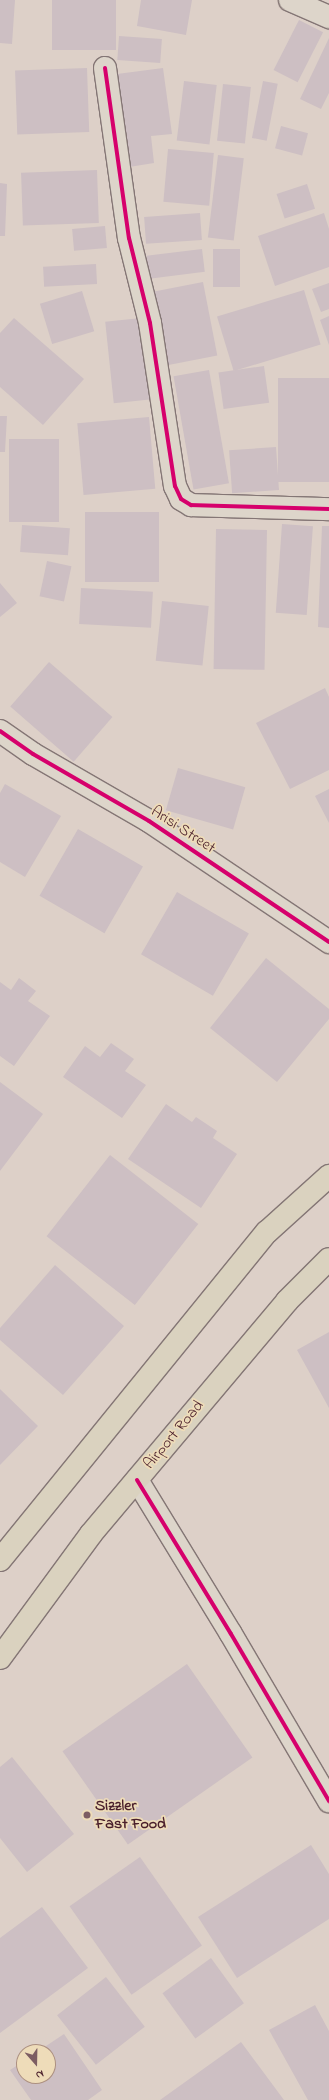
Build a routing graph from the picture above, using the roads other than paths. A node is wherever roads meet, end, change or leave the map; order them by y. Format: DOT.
graph roads {
  1 [pos="290,0"];
  2 [pos="329,17"];
  3 [pos="105,68"];
  4 [pos="329,509"];
  5 [pos="0,731"];
  6 [pos="329,942"];
  7 [pos="329,1176"];
  8 [pos="329,1259"];
  9 [pos="137,1480"];
  10 [pos="0,1560"];
  11 [pos="0,1658"];
  12 [pos="329,1801"];
  1 -- 2 [label="street"];
  3 -- 4 [label="street"];
  5 -- 6 [label="street, Arisi Street"];
  7 -- 10 [label="main road"];
  8 -- 9 [label="main road, Airport Road"];
  9 -- 11 [label="main road, Airport Road"];
  9 -- 12 [label="street"];
}
